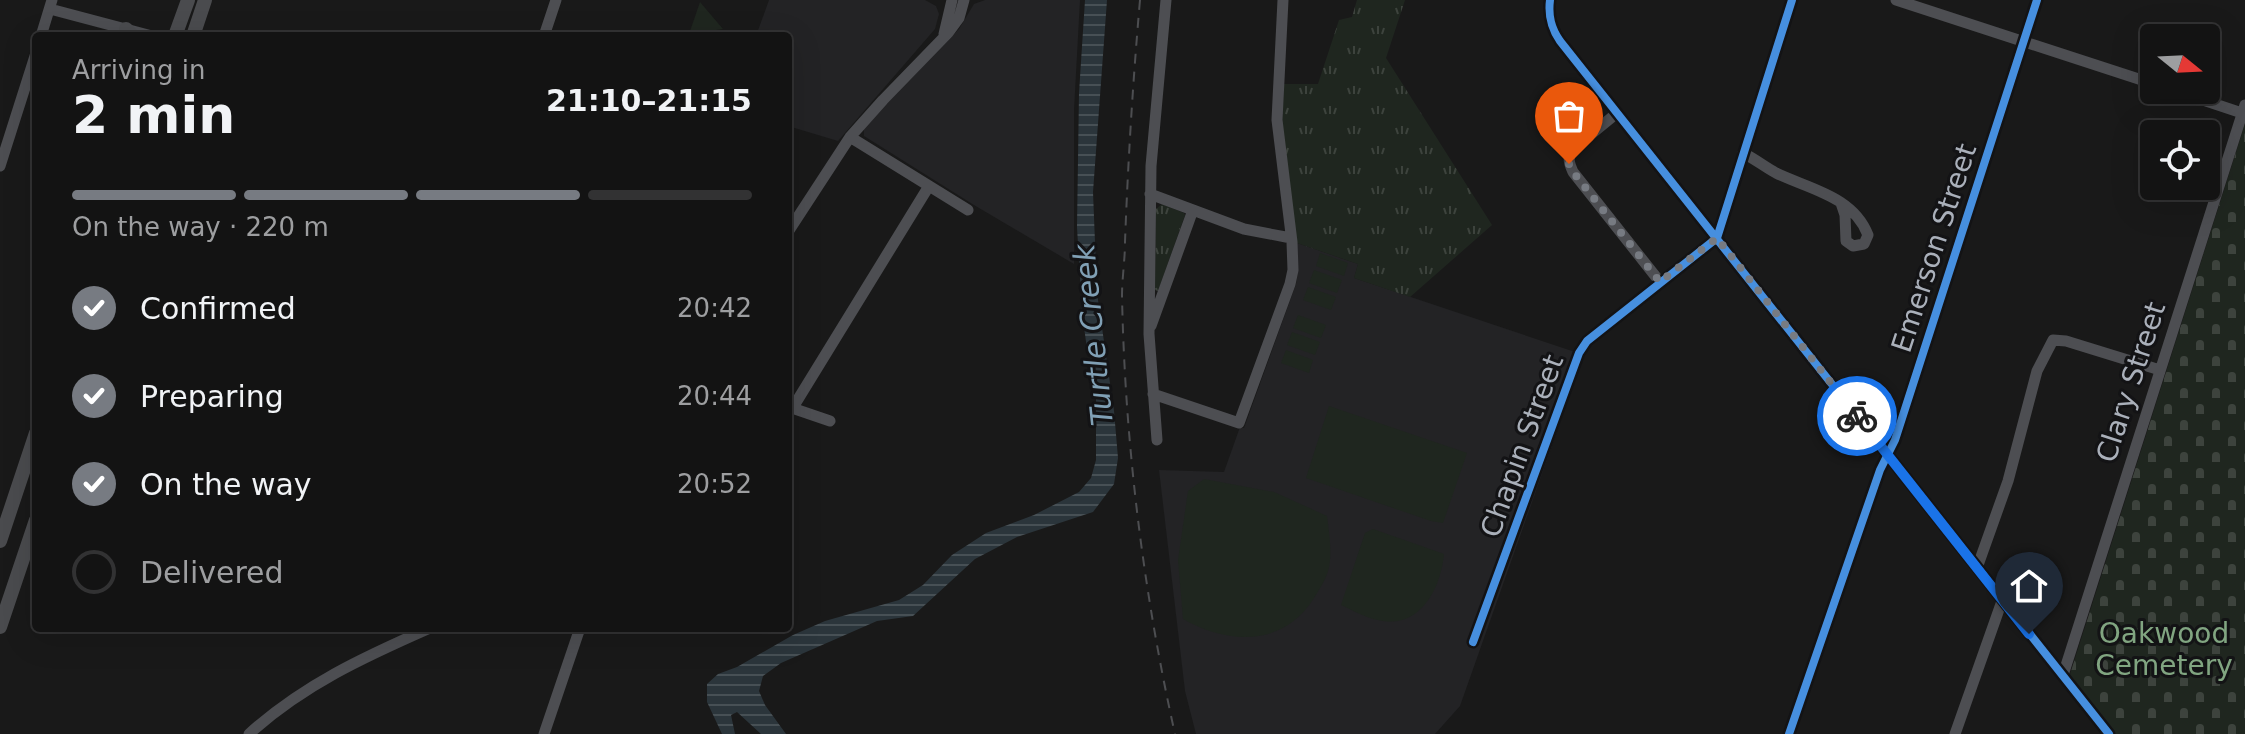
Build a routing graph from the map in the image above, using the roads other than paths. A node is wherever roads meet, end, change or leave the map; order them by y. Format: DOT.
graph roads {
  1 [pos="188,0"];
  2 [pos="205,0"];
  3 [pos="556,0"];
  4 [pos="952,0"];
  5 [pos="964,0"];
  6 [pos="1166,0"];
  7 [pos="1283,0"];
  8 [pos="1792,0"];
  9 [pos="1896,0"];
  10 [pos="2037,0"];
  11 [pos="51,4"];
  12 [pos="1550,5"];
  13 [pos="42,32"];
  14 [pos="130,32"];
  15 [pos="176,32"];
  16 [pos="194,32"];
  17 [pos="545,32"];
  18 [pos="942,39"];
  19 [pos="2024,41"];
  20 [pos="32,66"];
  21 [pos="2140,79"];
  22 [pos="2220,103"];
  23 [pos="2244,110"];
  24 [pos="1617,113"];
  25 [pos="850,137"];
  26 [pos="1743,153"];
  27 [pos="0,166"];
  28 [pos="929,186"];
  29 [pos="1150,194"];
  30 [pos="1841,203"];
  31 [pos="968,210"];
  32 [pos="1193,210"];
  33 [pos="792,226"];
  34 [pos="1291,238"];
  35 [pos="1717,238"];
  36 [pos="1660,282"];
  37 [pos="1149,334"];
  38 [pos="2160,370"];
  39 [pos="1153,394"];
  40 [pos="792,405"];
  41 [pos="792,409"];
  42 [pos="830,421"];
  43 [pos="1157,440"];
  44 [pos="32,445"];
  45 [pos="1887,454"];
  46 [pos="32,532"];
  47 [pos="0,541"];
  48 [pos="1977,568"];
  49 [pos="2002,601"];
  50 [pos="0,627"];
  51 [pos="422,632"];
  52 [pos="579,632"];
  53 [pos="1473,642"];
  54 [pos="2063,675"];
  55 [pos="249,734"];
  56 [pos="544,734"];
  57 [pos="1789,734"];
  58 [pos="1955,734"];
  59 [pos="2109,734"];
  1 -- 15 [label="main road"];
  2 -- 16 [label="main road"];
  3 -- 17 [label="street"];
  4 -- 18 [label="street"];
  5 -- 18 [label="street"];
  6 -- 29 [label="street"];
  7 -- 34 [label="street"];
  8 -- 26 [label="street"];
  9 -- 19 [label="street"];
  10 -- 19 [label="street, Emerson Street"];
  11 -- 13 [label="street"];
  11 -- 14 [label="street"];
  12 -- 24 [label="street"];
  18 -- 25 [label="street"];
  19 -- 21 [label="street"];
  19 -- 45 [label="street, Emerson Street"];
  20 -- 27 [label="street"];
  22 -- 23 [label="street"];
  23 -- 38 [label="street, Clary Street"];
  24 -- 35 [label="street"];
  24 -- 36 [label="street"];
  25 -- 28 [label="street"];
  25 -- 33 [label="street"];
  26 -- 30 [label="street"];
  26 -- 35 [label="street"];
  28 -- 31 [label="street"];
  28 -- 40 [label="street"];
  29 -- 32 [label="street"];
  29 -- 37 [label="street"];
  32 -- 34 [label="street"];
  32 -- 37 [label="street"];
  34 -- 39 [label="street"];
  35 -- 36 [label="street, Chapin Street"];
  35 -- 45 [label="street"];
  36 -- 53 [label="street, Chapin Street"];
  37 -- 39 [label="street"];
  38 -- 48 [label="street"];
  38 -- 54 [label="street, Clary Street"];
  39 -- 43 [label="street"];
  41 -- 42 [label="street"];
  44 -- 47 [label="main road"];
  45 -- 48 [label="street"];
  45 -- 57 [label="street, Emerson Street"];
  46 -- 50 [label="main road"];
  48 -- 49 [label="street"];
  49 -- 54 [label="street"];
  49 -- 58 [label="street"];
  51 -- 55 [label="street"];
  52 -- 56 [label="street"];
  54 -- 59 [label="street"];
}
